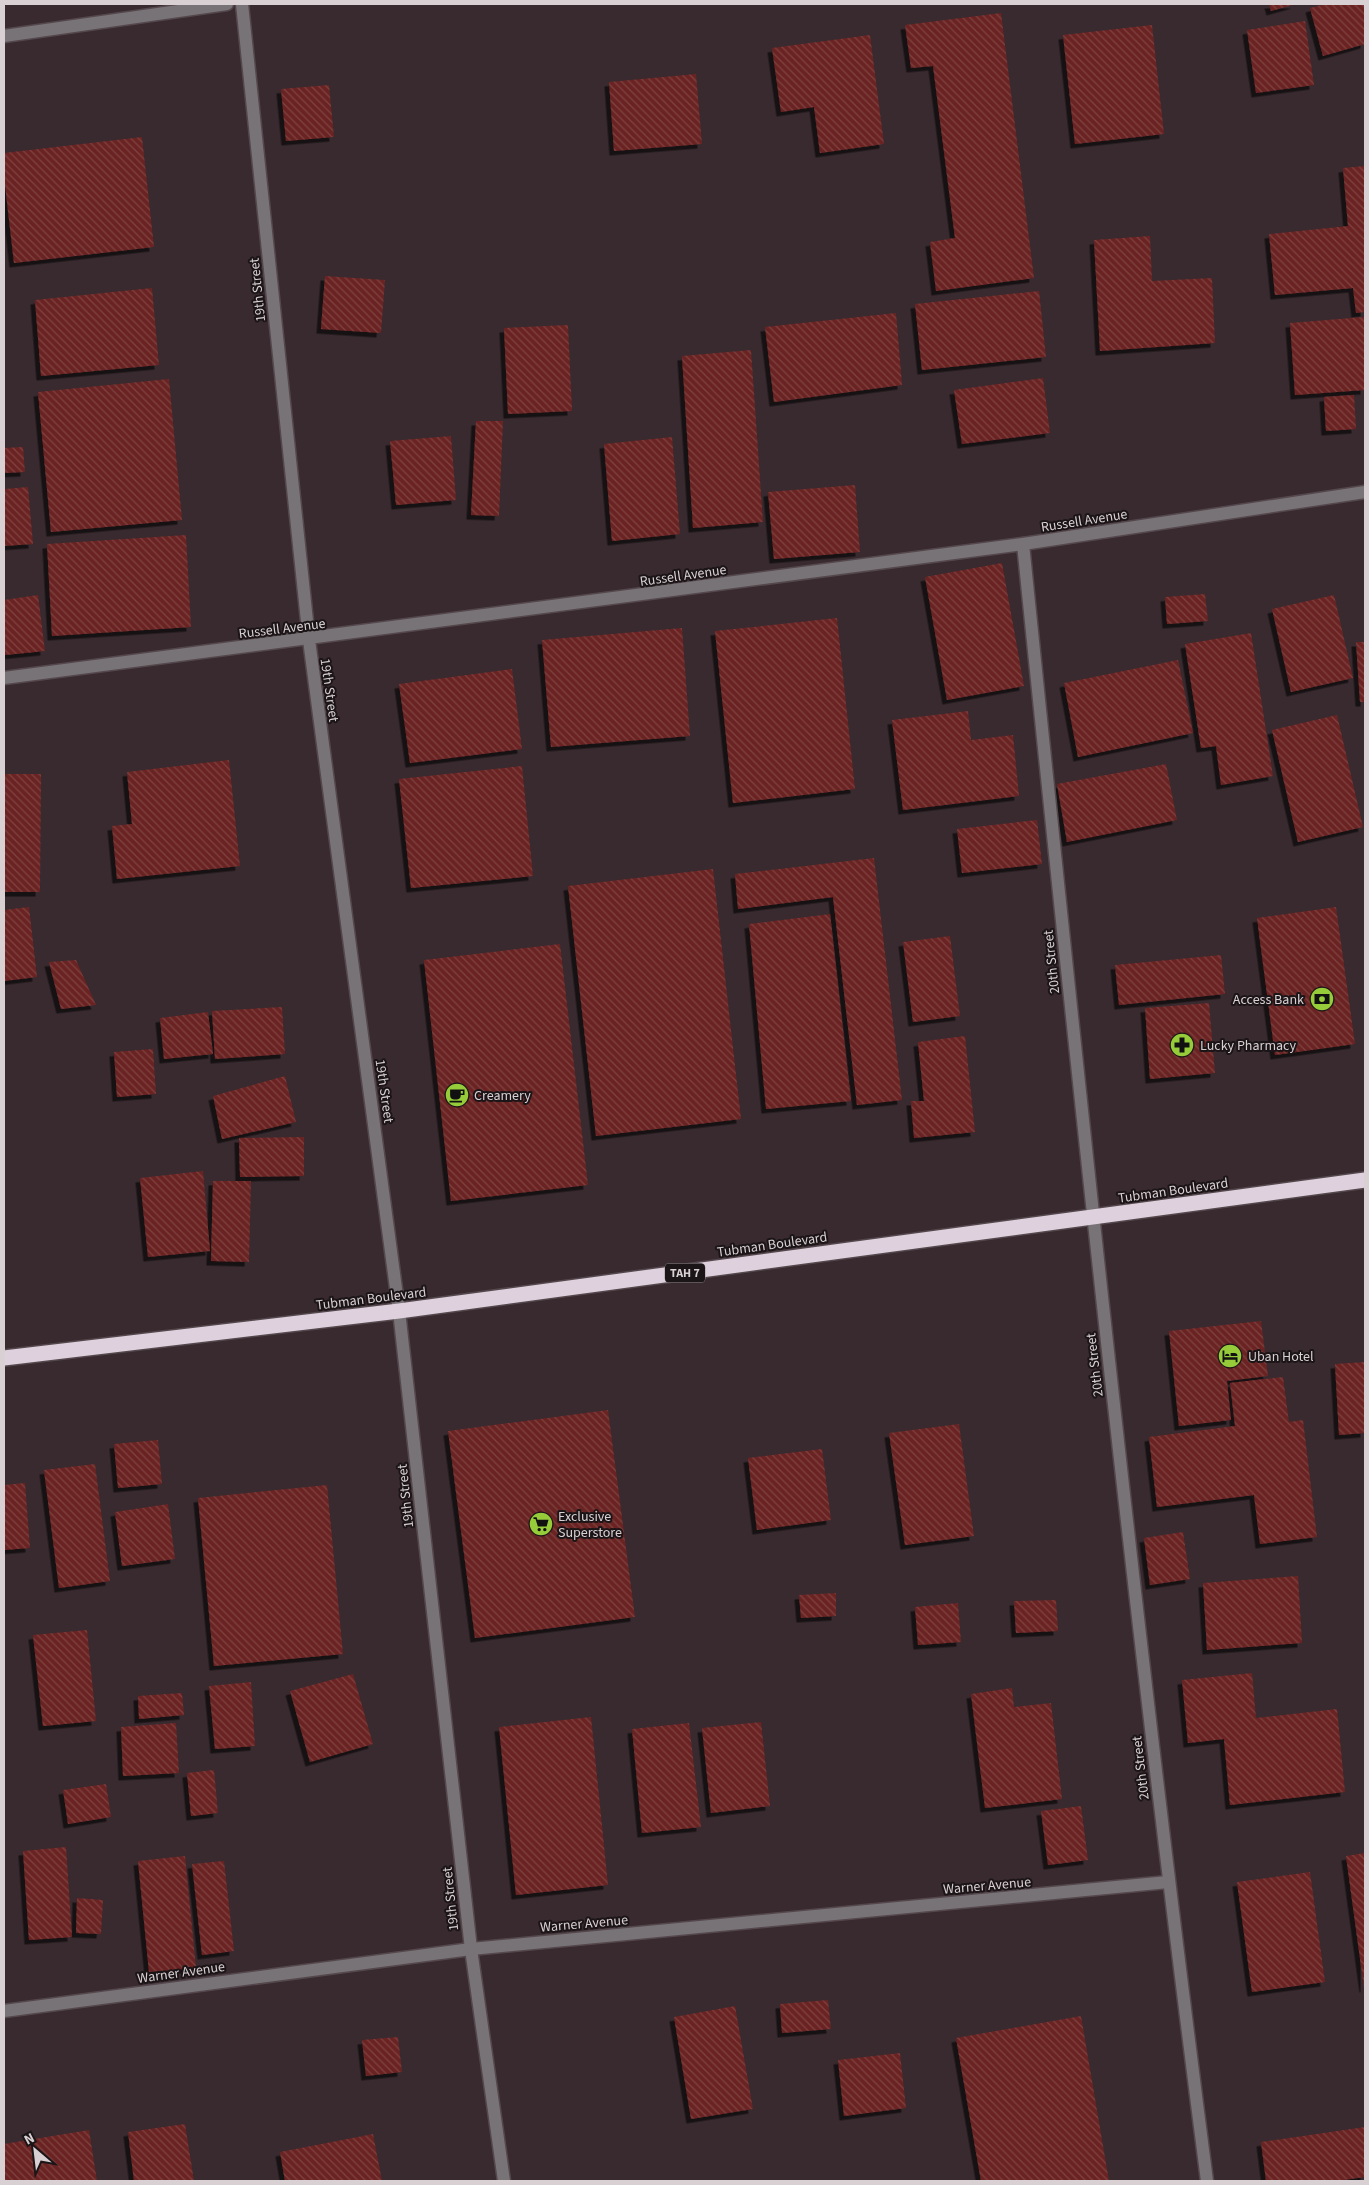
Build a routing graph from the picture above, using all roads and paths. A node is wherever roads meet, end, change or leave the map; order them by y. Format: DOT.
graph roads {
  1 [pos="227,4"];
  2 [pos="242,4"];
  3 [pos="4,36"];
  4 [pos="1365,492"];
  5 [pos="1023,544"];
  6 [pos="308,640"];
  7 [pos="4,678"];
  8 [pos="1365,1180"];
  9 [pos="1092,1218"];
  10 [pos="400,1311"];
  11 [pos="4,1358"];
  12 [pos="1168,1882"];
  13 [pos="471,1949"];
  14 [pos="4,2011"];
  15 [pos="504,2181"];
  16 [pos="1207,2181"];
  1 -- 3 [label="street"];
  2 -- 6 [label="street, 19th Street"];
  4 -- 5 [label="street, Russell Avenue"];
  5 -- 6 [label="street, Russell Avenue"];
  5 -- 9 [label="street, 20th Street"];
  6 -- 7 [label="street, Russell Avenue"];
  6 -- 10 [label="street, 19th Street"];
  8 -- 9 [label="highway, Tubman Boulevard / TAH 7"];
  9 -- 10 [label="highway, Tubman Boulevard / TAH 7"];
  9 -- 12 [label="street, 20th Street"];
  10 -- 11 [label="highway, Tubman Boulevard / TAH 7"];
  10 -- 13 [label="street, 19th Street"];
  12 -- 13 [label="street, Warner Avenue"];
  12 -- 16 [label="street, 20th Street"];
  13 -- 14 [label="street, Warner Avenue"];
  13 -- 15 [label="street, 19th Street"];
}
